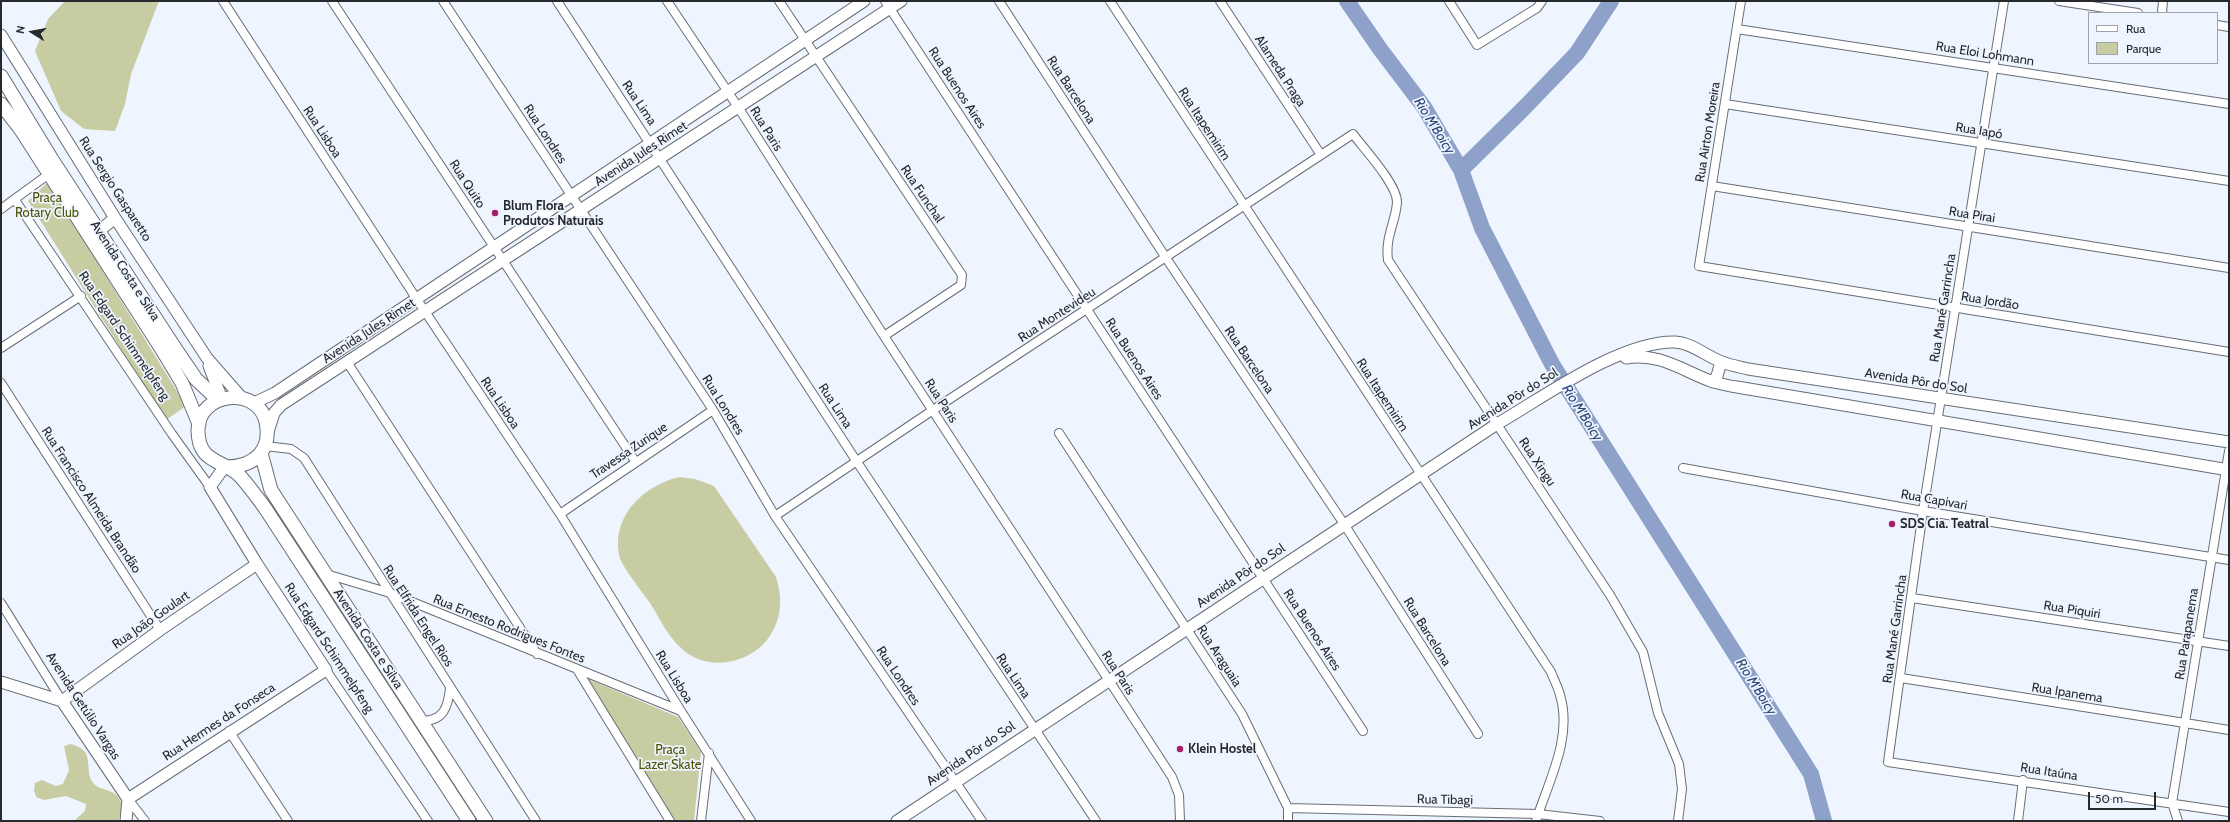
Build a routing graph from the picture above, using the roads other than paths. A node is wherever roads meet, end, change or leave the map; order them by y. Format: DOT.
graph roads {
  1 [pos="223,1"];
  2 [pos="332,1"];
  3 [pos="443,1"];
  4 [pos="557,1"];
  5 [pos="667,1"];
  6 [pos="779,1"];
  7 [pos="864,1"];
  8 [pos="901,1"];
  9 [pos="998,1"];
  10 [pos="1110,1"];
  11 [pos="1220,1"];
  12 [pos="1449,1"];
  13 [pos="1542,1"];
  14 [pos="1741,1"];
  15 [pos="2004,1"];
  16 [pos="2059,1"];
  17 [pos="2164,1"];
  18 [pos="2086,3"];
  19 [pos="888,4"];
  20 [pos="2133,12"];
  21 [pos="2162,12"];
  22 [pos="2218,25"];
  23 [pos="2229,27"];
  24 [pos="1737,29"];
  25 [pos="1,35"];
  26 [pos="805,41"];
  27 [pos="816,56"];
  28 [pos="1993,68"];
  29 [pos="1,76"];
  30 [pos="727,91"];
  31 [pos="1,104"];
  32 [pos="1725,104"];
  33 [pos="2229,104"];
  34 [pos="738,108"];
  35 [pos="1353,134"];
  36 [pos="651,143"];
  37 [pos="1981,143"];
  38 [pos="1321,155"];
  39 [pos="660,158"];
  40 [pos="48,174"];
  41 [pos="2229,181"];
  42 [pos="1712,186"];
  43 [pos="571,196"];
  44 [pos="15,200"];
  45 [pos="1243,206"];
  46 [pos="1,209"];
  47 [pos="581,210"];
  48 [pos="115,218"];
  49 [pos="1968,226"];
  50 [pos="99,231"];
  51 [pos="495,248"];
  52 [pos="1166,258"];
  53 [pos="504,261"];
  54 [pos="1699,266"];
  55 [pos="2229,268"];
  56 [pos="81,296"];
  57 [pos="416,298"];
  58 [pos="1955,308"];
  59 [pos="1087,310"];
  60 [pos="425,311"];
  61 [pos="884,336"];
  62 [pos="1675,342"];
  63 [pos="1,348"];
  64 [pos="2229,352"];
  65 [pos="207,358"];
  66 [pos="347,362"];
  67 [pos="1606,362"];
  68 [pos="1721,362"];
  69 [pos="1676,365"];
  70 [pos="1713,382"];
  71 [pos="1,383"];
  72 [pos="220,399"];
  73 [pos="1940,399"];
  74 [pos="248,401"];
  75 [pos="713,410"];
  76 [pos="933,410"];
  77 [pos="1938,420"];
  78 [pos="199,424"];
  79 [pos="1497,424"];
  80 [pos="268,432"];
  81 [pos="1059,433"];
  82 [pos="2229,442"];
  83 [pos="263,449"];
  84 [pos="2229,451"];
  85 [pos="636,460"];
  86 [pos="857,462"];
  87 [pos="227,466"];
  88 [pos="1683,468"];
  89 [pos="2228,470"];
  90 [pos="1420,474"];
  91 [pos="210,487"];
  92 [pos="1923,511"];
  93 [pos="560,514"];
  94 [pos="775,516"];
  95 [pos="1344,524"];
  96 [pos="2212,557"];
  97 [pos="2229,560"];
  98 [pos="257,564"];
  99 [pos="326,574"];
  100 [pos="1263,578"];
  101 [pos="390,593"];
  102 [pos="1912,598"];
  103 [pos="1,603"];
  104 [pos="1187,629"];
  105 [pos="160,630"];
  106 [pos="2199,641"];
  107 [pos="2229,646"];
  108 [pos="537,654"];
  109 [pos="326,670"];
  110 [pos="578,670"];
  111 [pos="1900,678"];
  112 [pos="1108,681"];
  113 [pos="1,682"];
  114 [pos="450,688"];
  115 [pos="62,701"];
  116 [pos="680,711"];
  117 [pos="421,721"];
  118 [pos="2185,724"];
  119 [pos="1034,729"];
  120 [pos="2229,730"];
  121 [pos="229,731"];
  122 [pos="1363,731"];
  123 [pos="1478,734"];
  124 [pos="709,753"];
  125 [pos="1888,762"];
  126 [pos="2023,780"];
  127 [pos="956,781"];
  128 [pos="128,799"];
  129 [pos="2172,803"];
  130 [pos="1288,808"];
  131 [pos="2229,812"];
  132 [pos="1537,818"];
  133 [pos="126,821"];
  134 [pos="145,821"];
  135 [pos="288,821"];
  136 [pos="428,821"];
  137 [pos="469,821"];
  138 [pos="486,821"];
  139 [pos="536,821"];
  140 [pos="670,821"];
  141 [pos="701,821"];
  142 [pos="751,821"];
  143 [pos="897,821"];
  144 [pos="982,821"];
  145 [pos="1096,821"];
  146 [pos="1180,821"];
  147 [pos="1288,821"];
  148 [pos="1600,821"];
  149 [pos="1678,821"];
  150 [pos="2018,821"];
  151 [pos="2178,821"];
  1 -- 57 [label="street, Rua Lisboa"];
  2 -- 51 [label="street, Rua Quito"];
  3 -- 43 [label="street, Rua Londres"];
  4 -- 36 [label="street, Rua Lima"];
  5 -- 30 [label="street, Rua Paris"];
  6 -- 26 [label="street, Rua Funchal"];
  7 -- 26 [label="street, Avenida Jules Rimet"];
  8 -- 19 [label="street, Avenida Jules Rimet"];
  9 -- 52 [label="street, Rua Barcelona"];
  10 -- 45 [label="street, Rua Itapemirim"];
  11 -- 38 [label="street, Alameda Praga"];
  12 -- 13 [label="street"];
  14 -- 24 [label="street, Rua Airton Moreira"];
  15 -- 28 [label="street, Rua Mané Garrincha"];
  16 -- 18 [label="street"];
  17 -- 21 [label="street"];
  18 -- 20 [label="street"];
  19 -- 27 [label="street, Avenida Jules Rimet"];
  19 -- 59 [label="street, Rua Buenos Aires"];
  22 -- 23 [label="street"];
  24 -- 28 [label="street, Rua Eloi Lohmann"];
  24 -- 32 [label="street, Rua Airton Moreira"];
  25 -- 48 [label="street, Rua Sergio Gasparetto"];
  26 -- 27 [label="street, Rua Funchal"];
  26 -- 30 [label="street, Avenida Jules Rimet"];
  27 -- 34 [label="street, Avenida Jules Rimet"];
  27 -- 61 [label="street, Rua Funchal"];
  28 -- 33 [label="street, Rua Eloi Lohmann"];
  28 -- 37 [label="street, Rua Mané Garrincha"];
  29 -- 50 [label="main road, Avenida Costa e Silva"];
  30 -- 34 [label="street, Rua Paris"];
  30 -- 36 [label="street, Avenida Jules Rimet"];
  31 -- 40 [label="main road, Avenida Costa e Silva"];
  32 -- 37 [label="street, Rua Iapó"];
  32 -- 42 [label="street, Rua Airton Moreira"];
  34 -- 39 [label="street, Avenida Jules Rimet"];
  34 -- 61 [label="street, Rua Paris"];
  35 -- 38 [label="street, Rua Montevideu"];
  35 -- 79 [label="street, Rua Xingu"];
  36 -- 39 [label="street, Rua Lima"];
  36 -- 43 [label="street, Avenida Jules Rimet"];
  37 -- 41 [label="street, Rua Iapó"];
  37 -- 49 [label="street, Rua Mané Garrincha"];
  38 -- 45 [label="street, Rua Montevideu"];
  39 -- 47 [label="street, Avenida Jules Rimet"];
  39 -- 86 [label="street, Rua Lima"];
  40 -- 44 [label="street"];
  40 -- 78 [label="main road, Avenida Costa e Silva"];
  42 -- 49 [label="street, Rua Pirai"];
  42 -- 54 [label="street, Rua Airton Moreira"];
  43 -- 47 [label="street, Rua Londres"];
  43 -- 51 [label="street, Avenida Jules Rimet"];
  44 -- 46 [label="street"];
  44 -- 56 [label="street, Rua Edgard Schimmelpfeng"];
  45 -- 52 [label="street, Rua Montevideu"];
  45 -- 90 [label="street, Rua Itapemirim"];
  47 -- 53 [label="street, Avenida Jules Rimet"];
  47 -- 75 [label="street, Rua Londres"];
  48 -- 50 [label="street"];
  48 -- 65 [label="street, Rua Sergio Gasparetto"];
  49 -- 55 [label="street, Rua Pirai"];
  49 -- 58 [label="street, Rua Mané Garrincha"];
  50 -- 72 [label="main road, Avenida Costa e Silva"];
  51 -- 53 [label="street, Rua Quito"];
  51 -- 57 [label="street, Avenida Jules Rimet"];
  52 -- 59 [label="street, Rua Montevideu"];
  52 -- 95 [label="street, Rua Barcelona"];
  53 -- 60 [label="street, Avenida Jules Rimet"];
  53 -- 85 [label="street, Rua Quito"];
  54 -- 58 [label="street, Rua Jordão"];
  56 -- 63 [label="street"];
  56 -- 91 [label="street, Rua Edgard Schimmelpfeng"];
  57 -- 60 [label="street, Rua Lisboa"];
  57 -- 74 [label="street, Avenida Jules Rimet"];
  58 -- 64 [label="street, Rua Jordão"];
  58 -- 73 [label="street, Rua Mané Garrincha"];
  59 -- 76 [label="street, Rua Montevideu"];
  59 -- 100 [label="street, Rua Buenos Aires"];
  60 -- 66 [label="street, Avenida Jules Rimet"];
  60 -- 93 [label="street, Rua Lisboa"];
  61 -- 76 [label="street, Rua Paris"];
  62 -- 67 [label="street, Avenida Pôr do Sol"];
  62 -- 68 [label="street, Avenida Pôr do Sol"];
  62 -- 69 [label="street"];
  65 -- 72 [label="street, Rua Sergio Gasparetto"];
  65 -- 74 [label="street, Rua Sergio Gasparetto"];
  66 -- 80 [label="street, Avenida Jules Rimet"];
  66 -- 108 [label="street"];
  67 -- 69 [label="street, Avenida Pôr do Sol"];
  67 -- 79 [label="street, Avenida Pôr do Sol"];
  68 -- 70 [label="street"];
  68 -- 73 [label="street, Avenida Pôr do Sol"];
  69 -- 70 [label="street, Avenida Pôr do Sol"];
  70 -- 77 [label="street, Avenida Pôr do Sol"];
  71 -- 105 [label="street, Rua Francisco Almeida Brandão"];
  72 -- 74 [label="main road"];
  72 -- 78 [label="main road"];
  73 -- 77 [label="street, Rua Mané Garrincha"];
  73 -- 82 [label="street, Avenida Pôr do Sol"];
  74 -- 80 [label="main road, Avenida Costa e Silva"];
  75 -- 85 [label="street, Travessa Zurique"];
  75 -- 94 [label="street, Rua Londres"];
  76 -- 86 [label="street, Rua Montevideu"];
  76 -- 112 [label="street, Rua Paris"];
  77 -- 89 [label="street, Avenida Pôr do Sol"];
  77 -- 92 [label="street, Rua Mané Garrincha"];
  78 -- 87 [label="main road, Avenida Costa e Silva"];
  79 -- 90 [label="street, Avenida Pôr do Sol"];
  79 -- 149 [label="street, Rua Xingu"];
  80 -- 83 [label="main road, Avenida Costa e Silva"];
  81 -- 104 [label="street, Rua Araguaia"];
  83 -- 87 [label="main road"];
  83 -- 99 [label="main road, Avenida Costa e Silva"];
  83 -- 101 [label="street, Rua Elfrida Engel Rios"];
  84 -- 89 [label="street, Rua Parapanema"];
  85 -- 93 [label="street, Travessa Zurique"];
  86 -- 94 [label="street, Rua Montevideu"];
  86 -- 119 [label="street, Rua Lima"];
  87 -- 91 [label="street"];
  87 -- 137 [label="main road, Avenida Costa e Silva"];
  88 -- 92 [label="street, Rua Capivari"];
  89 -- 96 [label="street, Rua Parapanema"];
  90 -- 95 [label="street, Avenida Pôr do Sol"];
  90 -- 132 [label="street, Rua Itapemirim"];
  91 -- 98 [label="street, Rua Edgard Schimmelpfeng"];
  92 -- 96 [label="street, Rua Capivari"];
  92 -- 102 [label="street, Rua Mané Garrincha"];
  93 -- 116 [label="street, Rua Lisboa"];
  94 -- 127 [label="street, Rua Londres"];
  95 -- 100 [label="street, Avenida Pôr do Sol"];
  95 -- 123 [label="street, Rua Barcelona"];
  96 -- 97 [label="street, Rua Capivari"];
  96 -- 106 [label="street, Rua Parapanema"];
  98 -- 105 [label="street, Rua João Goulart"];
  98 -- 109 [label="street, Rua Edgard Schimmelpfeng"];
  99 -- 101 [label="street, Rua Ernesto Rodrigues Fontes"];
  99 -- 117 [label="main road, Avenida Costa e Silva"];
  100 -- 104 [label="street, Avenida Pôr do Sol"];
  100 -- 122 [label="street, Rua Buenos Aires"];
  101 -- 108 [label="street, Rua Ernesto Rodrigues Fontes"];
  101 -- 114 [label="street, Rua Elfrida Engel Rios"];
  102 -- 106 [label="street, Rua Piquiri"];
  102 -- 111 [label="street, Rua Mané Garrincha"];
  103 -- 115 [label="street, Avenida Getúlio Vargas"];
  104 -- 112 [label="street, Avenida Pôr do Sol"];
  104 -- 130 [label="street, Rua Araguaia"];
  105 -- 115 [label="street, Rua João Goulart"];
  106 -- 107 [label="street, Rua Piquiri"];
  106 -- 118 [label="street, Rua Parapanema"];
  108 -- 110 [label="street, Rua Ernesto Rodrigues Fontes"];
  109 -- 121 [label="street, Rua Hermes da Fonseca"];
  109 -- 136 [label="street, Rua Edgard Schimmelpfeng"];
  110 -- 116 [label="street, Rua Ernesto Rodrigues Fontes"];
  110 -- 140 [label="street"];
  111 -- 118 [label="street, Rua Ipanema"];
  111 -- 125 [label="street, Rua Mané Garrincha"];
  112 -- 119 [label="street, Avenida Pôr do Sol"];
  112 -- 146 [label="street, Rua Paris"];
  113 -- 115 [label="street"];
  114 -- 117 [label="street"];
  114 -- 139 [label="street, Rua Elfrida Engel Rios"];
  115 -- 128 [label="street, Avenida Getúlio Vargas"];
  116 -- 124 [label="street, Rua Lisboa"];
  117 -- 138 [label="main road, Avenida Costa e Silva"];
  118 -- 120 [label="street, Rua Ipanema"];
  118 -- 129 [label="street, Rua Parapanema"];
  119 -- 127 [label="street, Avenida Pôr do Sol"];
  119 -- 145 [label="street, Rua Lima"];
  121 -- 128 [label="street, Rua Hermes da Fonseca"];
  121 -- 135 [label="street"];
  124 -- 141 [label="street"];
  124 -- 142 [label="street, Rua Lisboa"];
  125 -- 126 [label="street, Rua Itaúna"];
  126 -- 129 [label="street, Rua Itaúna"];
  126 -- 150 [label="street"];
  127 -- 143 [label="street, Avenida Pôr do Sol"];
  127 -- 144 [label="street, Rua Londres"];
  128 -- 133 [label="street"];
  128 -- 134 [label="street, Avenida Getúlio Vargas"];
  129 -- 131 [label="street, Rua Itaúna"];
  129 -- 151 [label="street, Rua Parapanema"];
  130 -- 132 [label="street, Rua Tibagi"];
  130 -- 147 [label="street, Rua Araguaia"];
  132 -- 148 [label="street, Rua Tibagi"];
}
